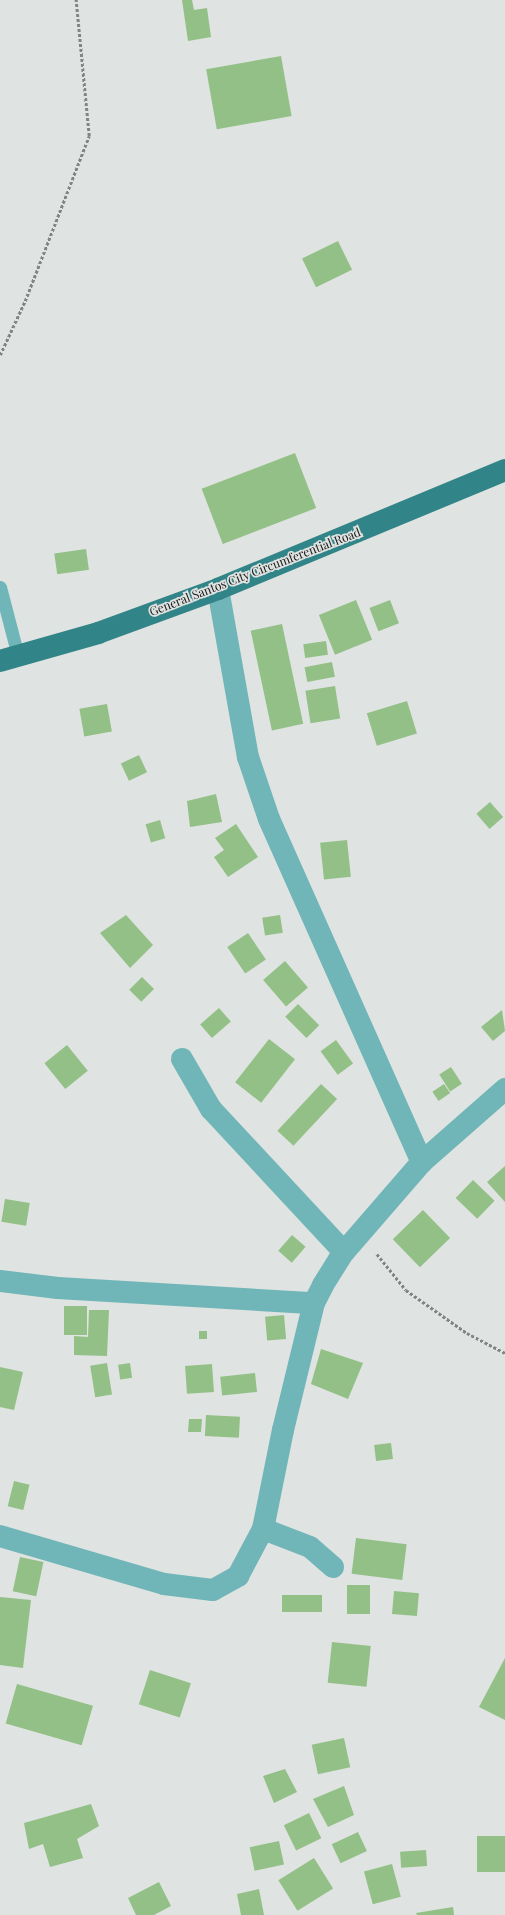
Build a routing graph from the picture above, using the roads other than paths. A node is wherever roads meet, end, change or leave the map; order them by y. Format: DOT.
graph roads {
  1 [pos="505,470"];
  2 [pos="0,588"];
  3 [pos="218,589"];
  4 [pos="9,659"];
  5 [pos="182,1059"];
  6 [pos="505,1088"];
  7 [pos="422,1162"];
  8 [pos="344,1252"];
  9 [pos="0,1281"];
  10 [pos="314,1303"];
  11 [pos="263,1529"];
  12 [pos="0,1536"];
  13 [pos="333,1567"];
  1 -- 3 [label="main road, General Santos City Circumferential Road"];
  2 -- 4 [label="lane"];
  3 -- 4 [label="main road, General Santos City Circumferential Road"];
  3 -- 7 [label="street"];
  5 -- 8 [label="street"];
  6 -- 7 [label="street"];
  7 -- 8 [label="street"];
  8 -- 10 [label="street"];
  9 -- 10 [label="street"];
  10 -- 11 [label="street"];
  11 -- 12 [label="street"];
  11 -- 13 [label="street"];
}
